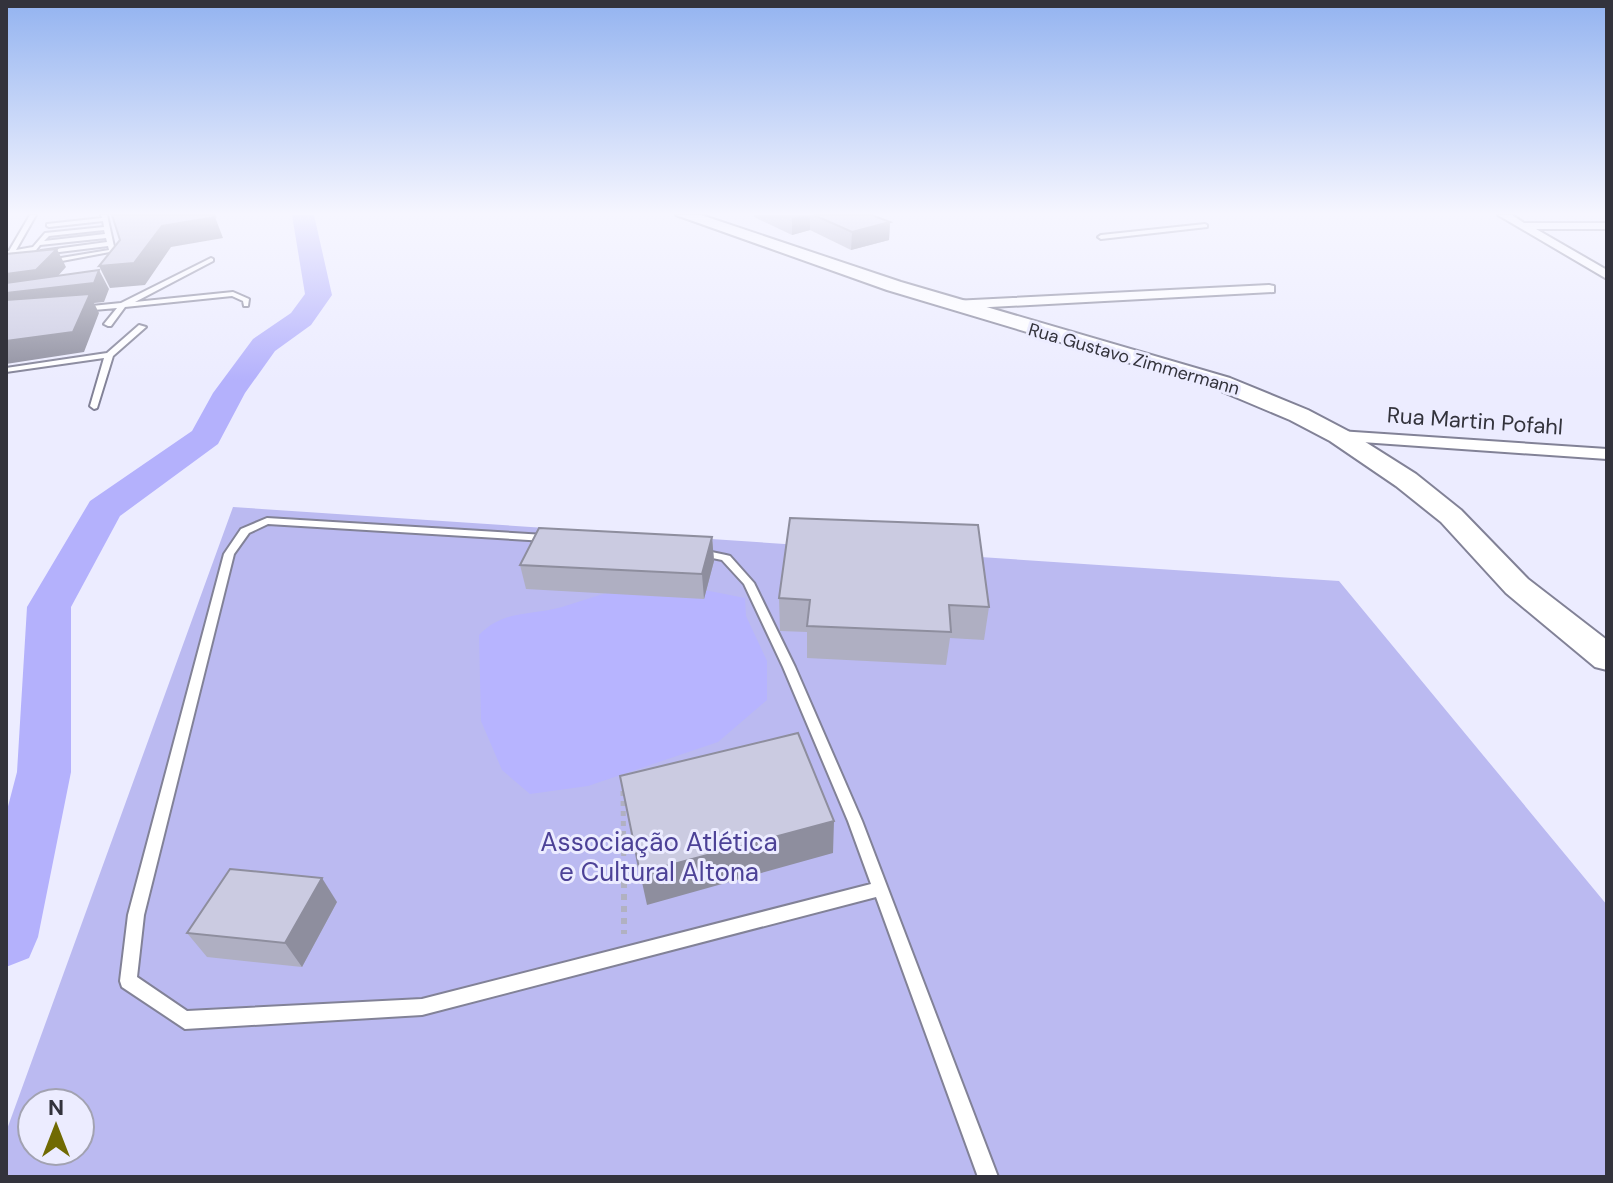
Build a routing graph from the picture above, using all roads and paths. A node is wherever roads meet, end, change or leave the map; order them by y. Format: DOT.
graph roads {
  1 [pos="191,270"];
  2 [pos="849,270"];
  3 [pos="1269,289"];
  4 [pos="123,305"];
  5 [pos="246,305"];
  6 [pos="953,305"];
  7 [pos="79,310"];
  8 [pos="108,324"];
  9 [pos="142,327"];
  10 [pos="109,355"];
  11 [pos="6,370"];
  12 [pos="94,406"];
  13 [pos="1339,436"];
  14 [pos="1607,454"];
  15 [pos="563,540"];
  16 [pos="686,549"];
  17 [pos="1607,658"];
  18 [pos="623,791"];
  19 [pos="880,889"];
  20 [pos="624,953"];
  21 [pos="988,1177"];
  1 -- 4 [label="lane"];
  2 -- 6 [label="street, Rua Gustavo Zimmermann"];
  3 -- 6 [label="street"];
  4 -- 5 [label="lane"];
  4 -- 7 [label="lane"];
  4 -- 8 [label="lane"];
  6 -- 13 [label="street, Rua Gustavo Zimmermann"];
  9 -- 10 [label="lane"];
  10 -- 11 [label="lane"];
  10 -- 12 [label="lane"];
  13 -- 14 [label="street, Rua Martin Pofahl"];
  13 -- 17 [label="street, Rua Gustavo Zimmermann"];
  15 -- 20 [label="lane"];
  16 -- 19 [label="lane"];
  18 -- 20 [label="path"];
  19 -- 20 [label="lane"];
  19 -- 21 [label="lane"];
}
